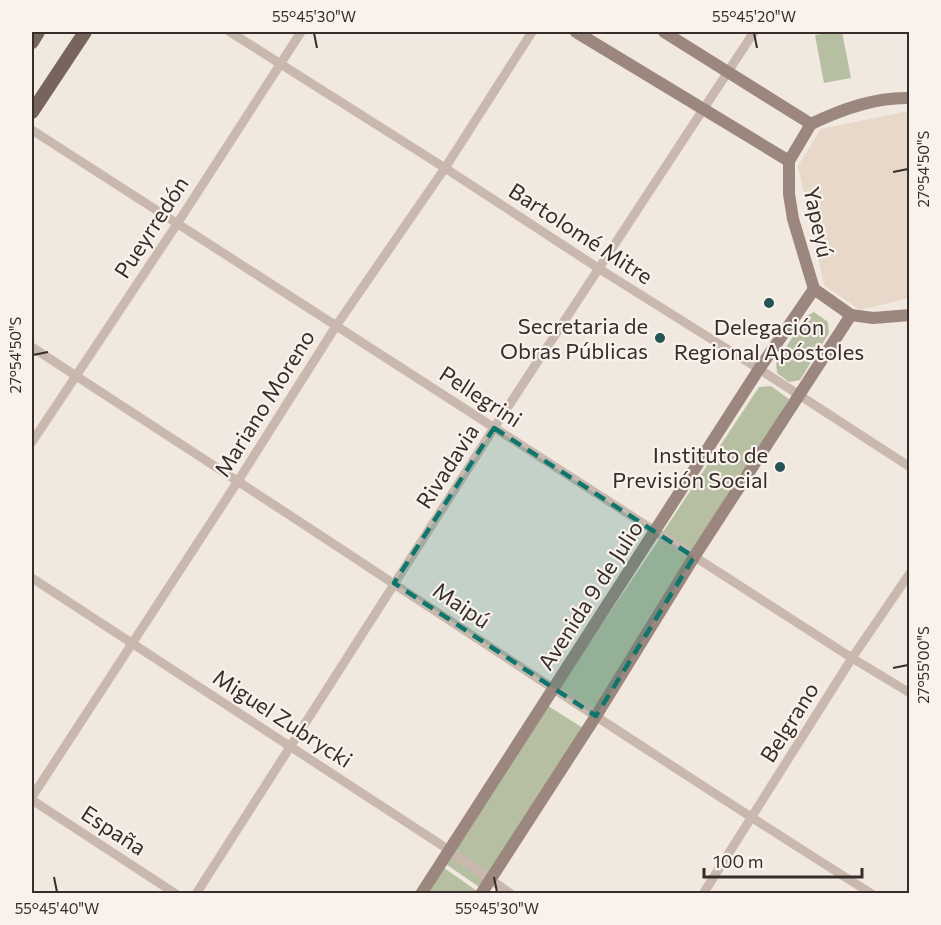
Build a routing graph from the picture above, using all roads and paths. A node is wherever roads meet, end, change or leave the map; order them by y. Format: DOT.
graph roads {
  1 [pos="38,32"];
  2 [pos="85,32"];
  3 [pos="230,32"];
  4 [pos="300,32"];
  5 [pos="532,32"];
  6 [pos="576,32"];
  7 [pos="664,32"];
  8 [pos="754,32"];
  9 [pos="32,42"];
  10 [pos="280,63"];
  11 [pos="728,72"];
  12 [pos="909,98"];
  13 [pos="702,109"];
  14 [pos="32,112"];
  15 [pos="812,124"];
  16 [pos="32,130"];
  17 [pos="789,161"];
  18 [pos="445,168"];
  19 [pos="177,224"];
  20 [pos="598,268"];
  21 [pos="814,290"];
  22 [pos="850,315"];
  23 [pos="909,315"];
  24 [pos="336,326"];
  25 [pos="32,347"];
  26 [pos="759,369"];
  27 [pos="75,375"];
  28 [pos="799,395"];
  29 [pos="494,428"];
  30 [pos="32,442"];
  31 [pos="909,467"];
  32 [pos="238,482"];
  33 [pos="655,532"];
  34 [pos="694,556"];
  35 [pos="909,573"];
  36 [pos="32,578"];
  37 [pos="394,583"];
  38 [pos="133,643"];
  39 [pos="852,658"];
  40 [pos="553,689"];
  41 [pos="909,693"];
  42 [pos="596,716"];
  43 [pos="290,746"];
  44 [pos="32,798"];
  45 [pos="751,818"];
  46 [pos="449,850"];
  47 [pos="490,880"];
  48 [pos="176,894"];
  49 [pos="196,894"];
  50 [pos="421,894"];
  51 [pos="481,894"];
  52 [pos="511,894"];
  53 [pos="703,894"];
  54 [pos="872,894"];
  1 -- 9 [label="main road"];
  2 -- 14 [label="main road"];
  3 -- 10 [label="street, Bartolomé Mitre"];
  4 -- 10 [label="street, Pueyrredón"];
  5 -- 18 [label="street, Mariano Moreno"];
  6 -- 13 [label="main road"];
  7 -- 11 [label="main road"];
  8 -- 11 [label="street, Rivadavia"];
  10 -- 18 [label="street, Bartolomé Mitre"];
  10 -- 19 [label="street, Pueyrredón"];
  11 -- 13 [label="street, Rivadavia"];
  11 -- 15 [label="main road"];
  12 -- 15 [label="main road"];
  13 -- 17 [label="main road"];
  13 -- 20 [label="street, Rivadavia"];
  15 -- 17 [label="main road"];
  16 -- 19 [label="street, Pellegrini"];
  17 -- 21 [label="main road, Yapeyú"];
  18 -- 20 [label="street, Bartolomé Mitre"];
  18 -- 24 [label="street, Mariano Moreno"];
  19 -- 24 [label="street, Pellegrini"];
  19 -- 27 [label="street, Pueyrredón"];
  20 -- 26 [label="street, Bartolomé Mitre"];
  20 -- 29 [label="street, Rivadavia"];
  21 -- 22 [label="main road"];
  21 -- 26 [label="main road, Avenida 9 de Julio"];
  22 -- 23 [label="main road"];
  22 -- 28 [label="main road"];
  24 -- 29 [label="street, Pellegrini"];
  24 -- 32 [label="street, Mariano Moreno"];
  25 -- 27 [label="street, Maipú"];
  26 -- 28 [label="street, Bartolomé Mitre"];
  26 -- 33 [label="main road, Avenida 9 de Julio"];
  27 -- 30 [label="street, Pueyrredón"];
  27 -- 32 [label="street, Maipú"];
  28 -- 31 [label="street, Bartolomé Mitre"];
  28 -- 34 [label="main road"];
  29 -- 33 [label="street, Pellegrini"];
  29 -- 37 [label="street, Rivadavia"];
  32 -- 37 [label="street, Maipú"];
  32 -- 38 [label="street, Mariano Moreno"];
  33 -- 34 [label="street, Pellegrini"];
  33 -- 40 [label="main road, Avenida 9 de Julio"];
  34 -- 39 [label="street, Pellegrini"];
  34 -- 42 [label="main road"];
  35 -- 39 [label="street, Belgrano"];
  36 -- 38 [label="street, Miguel Zubrycki"];
  37 -- 40 [label="street, Maipú"];
  37 -- 43 [label="street, Rivadavia"];
  38 -- 43 [label="street, Miguel Zubrycki"];
  38 -- 44 [label="street, Mariano Moreno"];
  39 -- 41 [label="street, Pellegrini"];
  39 -- 45 [label="street, Belgrano"];
  40 -- 42 [label="street, Maipú"];
  40 -- 46 [label="main road, Avenida 9 de Julio"];
  42 -- 45 [label="street, Maipú"];
  42 -- 47 [label="main road"];
  43 -- 46 [label="street, Miguel Zubrycki"];
  43 -- 49 [label="street, Rivadavia"];
  44 -- 48 [label="street, España"];
  45 -- 53 [label="street, Belgrano"];
  45 -- 54 [label="street, Maipú"];
  46 -- 47 [label="street, Miguel Zubrycki"];
  46 -- 50 [label="main road, Avenida 9 de Julio"];
  47 -- 51 [label="main road"];
  47 -- 52 [label="street, Miguel Zubrycki"];
}
